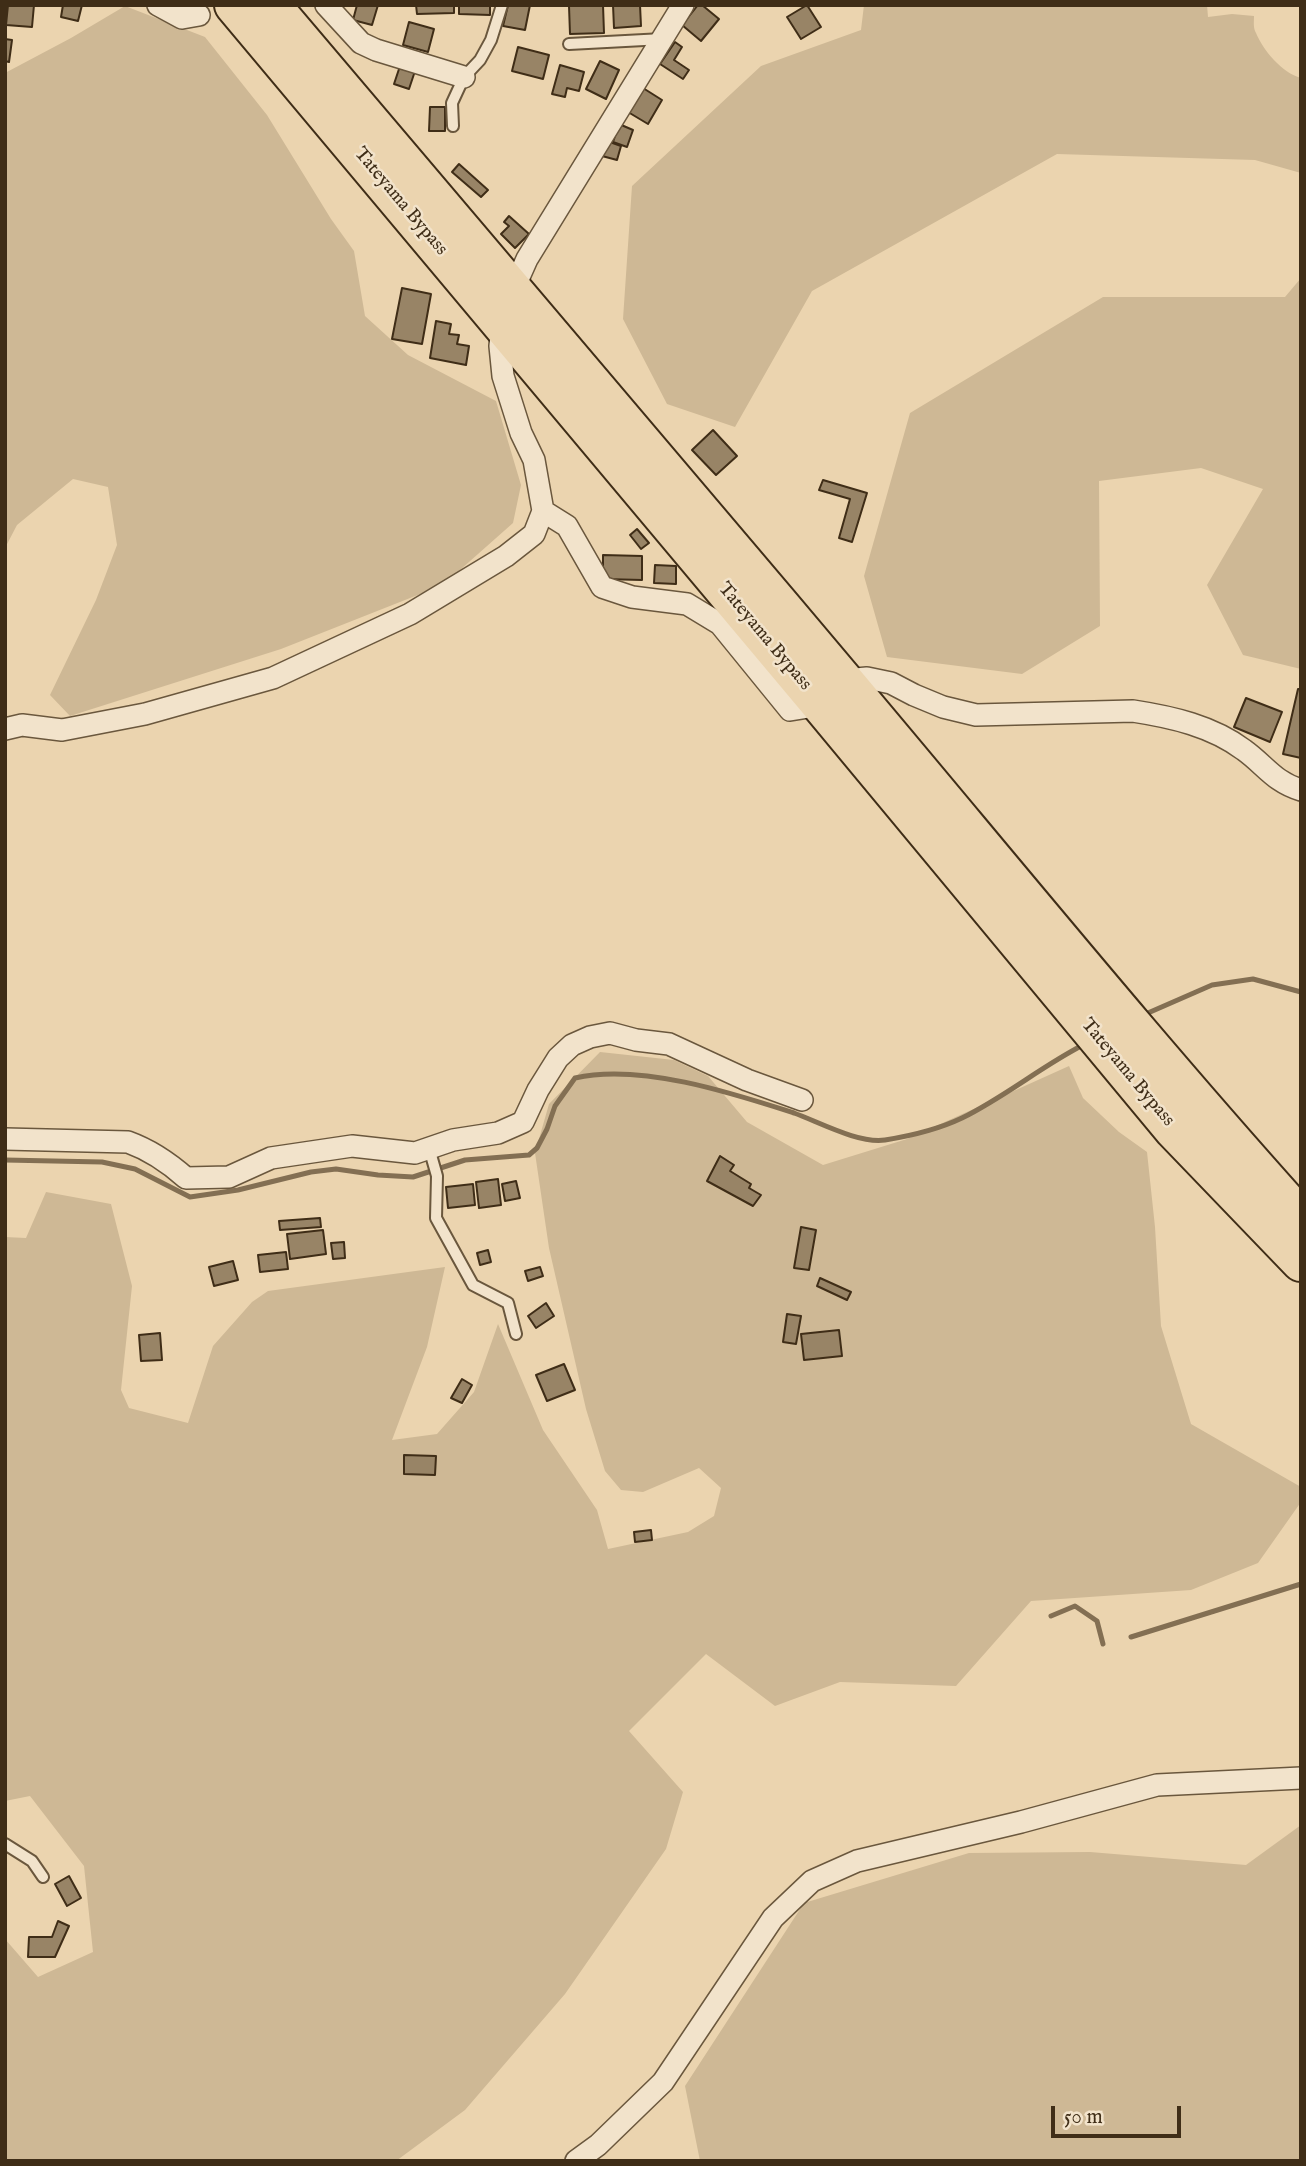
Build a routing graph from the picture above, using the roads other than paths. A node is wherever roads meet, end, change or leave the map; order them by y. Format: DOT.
graph roads {
  1 [pos="158,5"];
  2 [pos="271,5"];
  3 [pos="326,5"];
  4 [pos="502,5"];
  5 [pos="683,5"];
  6 [pos="216,10"];
  7 [pos="663,39"];
  8 [pos="569,44"];
  9 [pos="464,77"];
  10 [pos="453,126"];
  11 [pos="507,308"];
  12 [pos="542,511"];
  13 [pos="834,694"];
  14 [pos="5,729"];
  15 [pos="1301,790"];
  16 [pos="1134,1055"];
  17 [pos="802,1100"];
  18 [pos="5,1139"];
  19 [pos="430,1153"];
  20 [pos="1301,1218"];
  21 [pos="1301,1262"];
  22 [pos="516,1334"];
  23 [pos="1301,1778"];
  24 [pos="5,1844"];
  25 [pos="43,1877"];
  26 [pos="576,2161"];
  1 -- 6 [label="street"];
  2 -- 11 [label="highway, Tateyama Bypass"];
  3 -- 9 [label="street"];
  4 -- 9 [label="lane"];
  5 -- 7 [label="street"];
  6 -- 11 [label="highway, Tateyama Bypass"];
  7 -- 8 [label="lane"];
  7 -- 11 [label="street"];
  9 -- 10 [label="lane"];
  11 -- 12 [label="street"];
  11 -- 13 [label="highway, Tateyama Bypass"];
  12 -- 13 [label="street"];
  12 -- 14 [label="street"];
  13 -- 15 [label="street"];
  13 -- 16 [label="highway, Tateyama Bypass"];
  16 -- 20 [label="highway, Tateyama Bypass"];
  16 -- 21 [label="highway, Tateyama Bypass"];
  17 -- 19 [label="street"];
  18 -- 19 [label="street"];
  19 -- 22 [label="lane"];
  23 -- 26 [label="street"];
  24 -- 25 [label="lane"];
}
